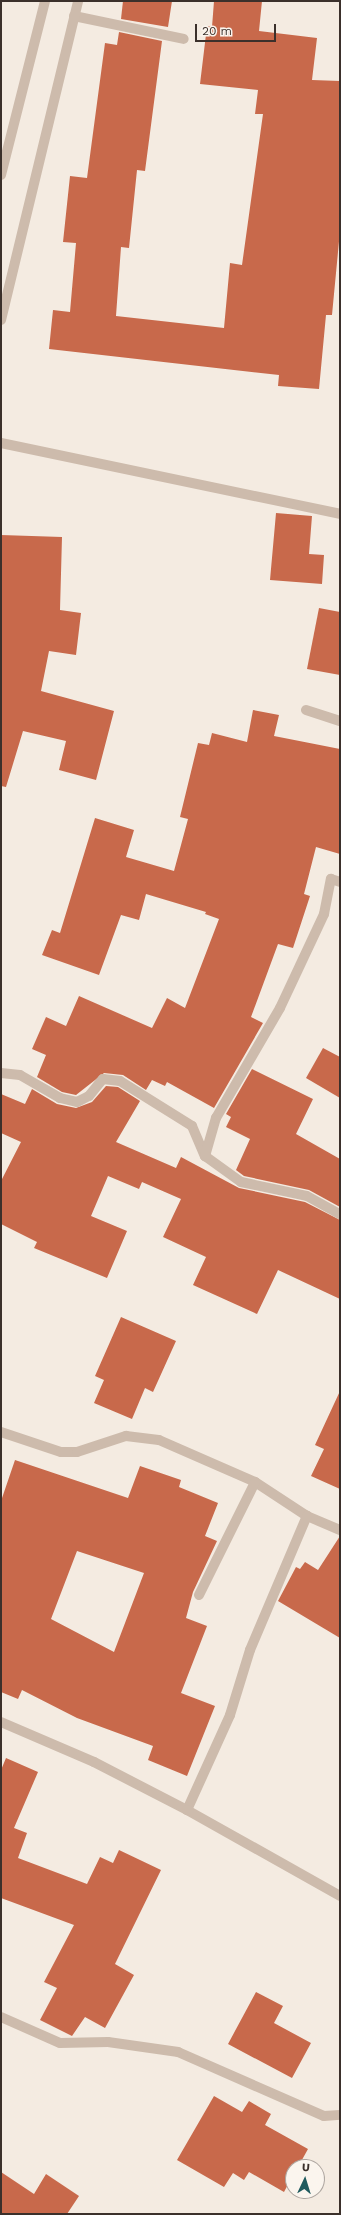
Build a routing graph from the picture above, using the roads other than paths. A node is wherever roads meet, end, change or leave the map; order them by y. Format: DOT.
graph roads {
  1 [pos="45,1"];
  2 [pos="78,1"];
  3 [pos="74,16"];
  4 [pos="184,40"];
  5 [pos="1,175"];
  6 [pos="1,320"];
  7 [pos="1,443"];
  8 [pos="340,514"];
  9 [pos="306,710"];
  10 [pos="340,721"];
  11 [pos="340,882"];
  12 [pos="1,1073"];
  13 [pos="205,1156"];
  14 [pos="340,1214"];
  15 [pos="1,1432"];
  16 [pos="255,1482"];
  17 [pos="307,1516"];
  18 [pos="340,1530"];
  19 [pos="199,1595"];
  20 [pos="1,1722"];
  21 [pos="187,1810"];
  22 [pos="340,1896"];
  23 [pos="1,2017"];
  24 [pos="340,2116"];
  1 -- 5 [label="street"];
  2 -- 3 [label="street"];
  3 -- 4 [label="street"];
  3 -- 6 [label="street"];
  7 -- 8 [label="street"];
  9 -- 10 [label="street"];
  11 -- 13 [label="street"];
  12 -- 13 [label="street"];
  13 -- 14 [label="street"];
  15 -- 16 [label="street"];
  16 -- 17 [label="street"];
  16 -- 19 [label="street"];
  17 -- 18 [label="street"];
  17 -- 21 [label="street"];
  20 -- 21 [label="street"];
  21 -- 22 [label="street"];
  23 -- 24 [label="street"];
}
